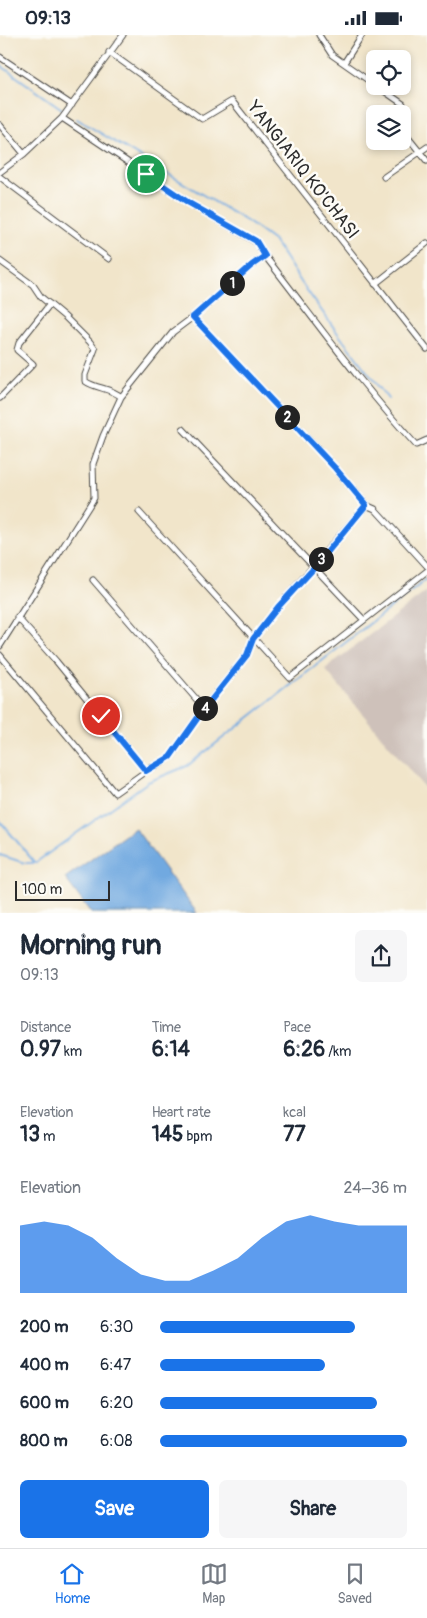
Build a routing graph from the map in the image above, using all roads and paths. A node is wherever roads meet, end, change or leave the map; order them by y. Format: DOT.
graph roads {
  1 [pos="122,35"];
  2 [pos="319,35"];
  3 [pos="362,35"];
  4 [pos="109,52"];
  5 [pos="0,57"];
  6 [pos="344,63"];
  7 [pos="366,79"];
  8 [pos="390,95"];
  9 [pos="72,105"];
  10 [pos="403,105"];
  11 [pos="62,118"];
  12 [pos="0,125"];
  13 [pos="411,141"];
  14 [pos="427,147"];
  15 [pos="421,153"];
  16 [pos="24,154"];
  17 [pos="427,161"];
  18 [pos="0,172"];
  19 [pos="0,177"];
  20 [pos="384,177"];
  21 [pos="427,243"];
  22 [pos="265,256"];
  23 [pos="109,259"];
  24 [pos="0,261"];
  25 [pos="375,284"];
  26 [pos="50,304"];
  27 [pos="193,317"];
  28 [pos="427,349"];
  29 [pos="121,397"];
  30 [pos="0,398"];
  31 [pos="183,429"];
  32 [pos="427,440"];
  33 [pos="366,505"];
  34 [pos="140,511"];
  35 [pos="427,566"];
  36 [pos="315,567"];
  37 [pos="427,571"];
  38 [pos="93,580"];
  39 [pos="17,617"];
  40 [pos="364,620"];
  41 [pos="253,639"];
  42 [pos="0,646"];
  43 [pos="0,655"];
  44 [pos="204,709"];
  45 [pos="146,771"];
  1 -- 4 [label="street"];
  2 -- 6 [label="street"];
  3 -- 6 [label="street"];
  4 -- 9 [label="street"];
  4 -- 25 [label="street, YANGIARIQ KO'CHASI"];
  5 -- 9 [label="street"];
  6 -- 7 [label="street"];
  8 -- 10 [label="street"];
  9 -- 11 [label="street"];
  11 -- 16 [label="street"];
  11 -- 22 [label="street"];
  12 -- 16 [label="street"];
  13 -- 15 [label="street"];
  14 -- 15 [label="street"];
  15 -- 17 [label="street"];
  15 -- 20 [label="street"];
  16 -- 18 [label="street"];
  19 -- 23 [label="street"];
  21 -- 25 [label="street"];
  22 -- 27 [label="street"];
  22 -- 32 [label="street"];
  24 -- 26 [label="street"];
  25 -- 28 [label="street, YANGIARIQ KO'CHASI"];
  26 -- 29 [label="street"];
  26 -- 30 [label="street"];
  27 -- 29 [label="street"];
  27 -- 33 [label="street"];
  29 -- 39 [label="street"];
  31 -- 36 [label="street"];
  33 -- 35 [label="street"];
  33 -- 36 [label="street"];
  34 -- 41 [label="street"];
  36 -- 40 [label="street"];
  36 -- 41 [label="street"];
  37 -- 40 [label="street"];
  38 -- 44 [label="street"];
  39 -- 42 [label="street"];
  39 -- 45 [label="street"];
  40 -- 41 [label="street"];
  41 -- 44 [label="street"];
  43 -- 45 [label="street"];
  44 -- 45 [label="street"];
}
